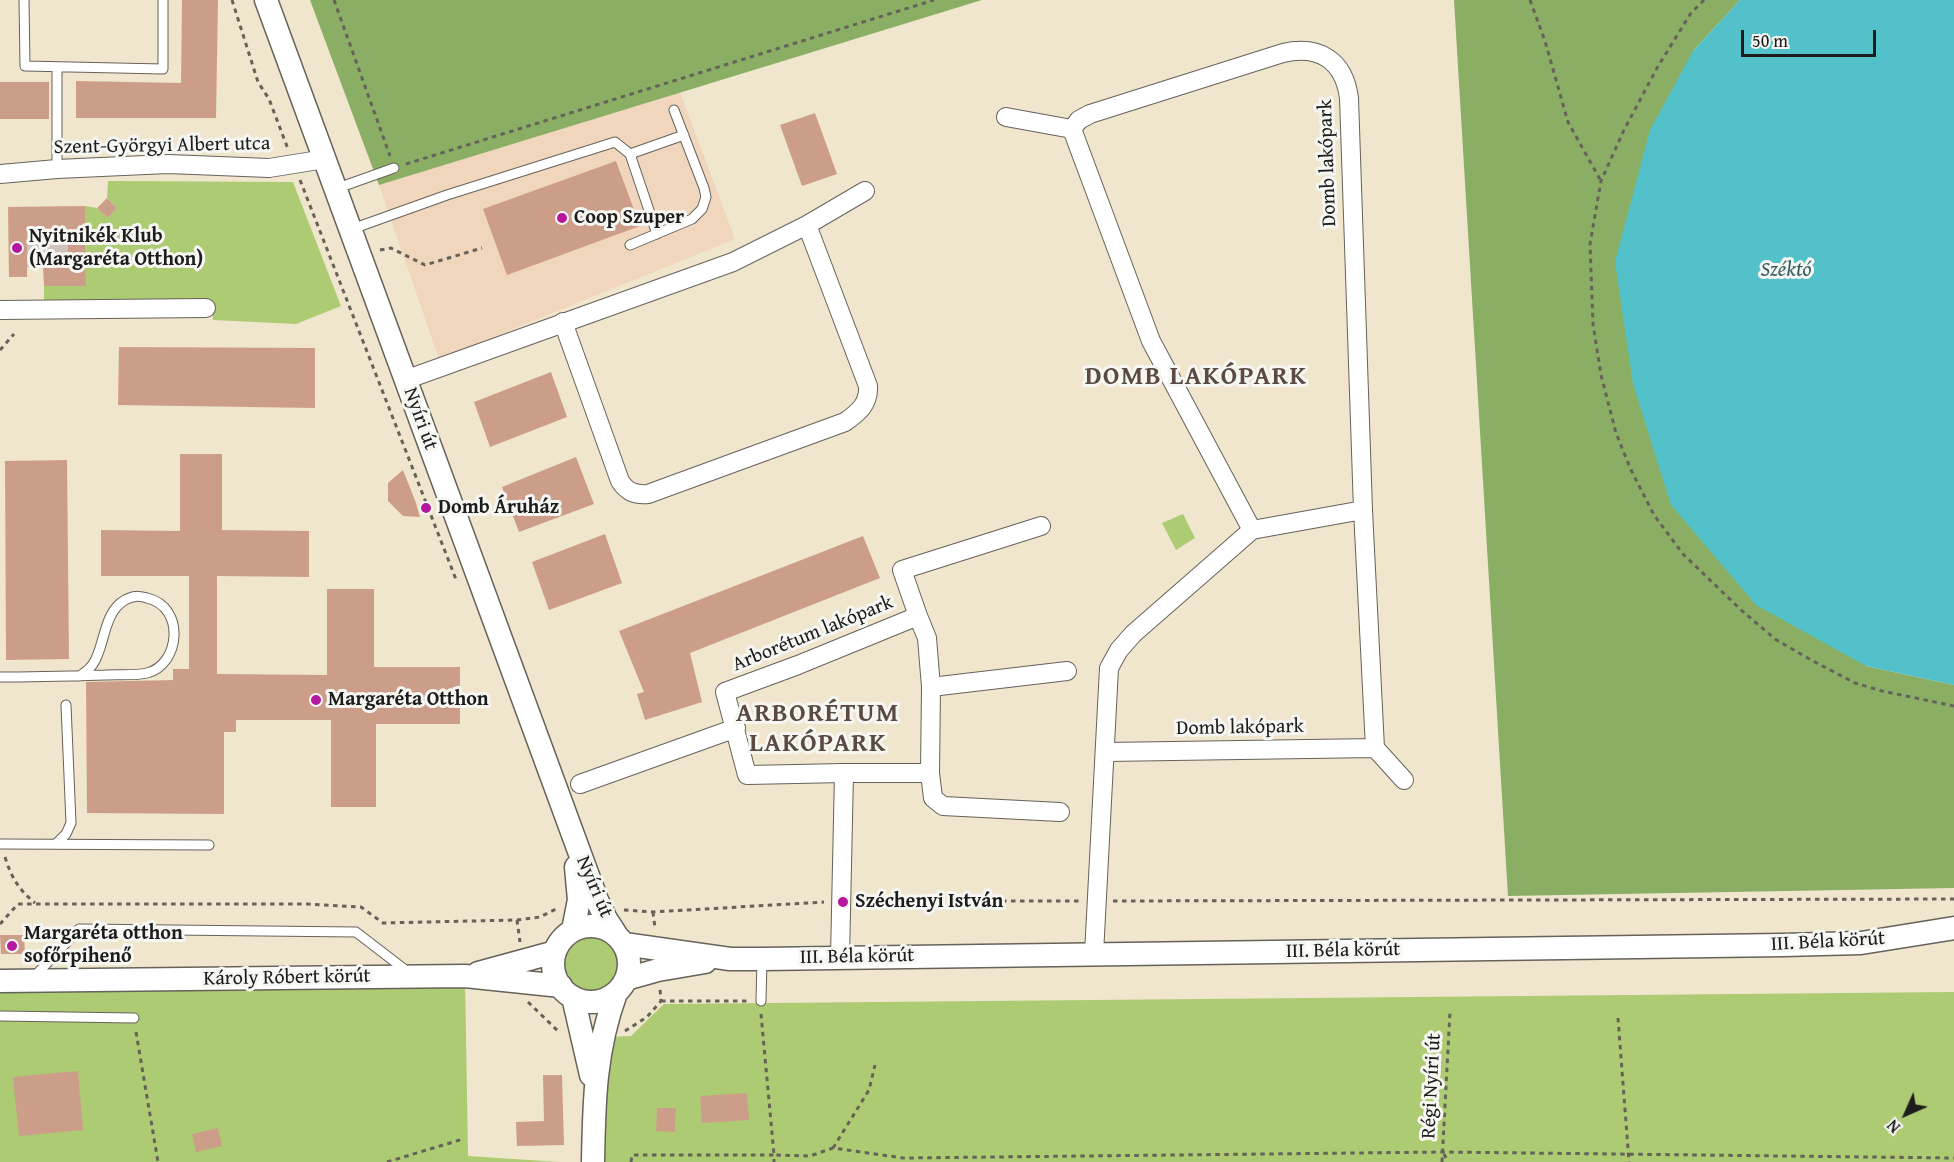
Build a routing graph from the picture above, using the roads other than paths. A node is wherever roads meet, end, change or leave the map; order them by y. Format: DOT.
graph roads {
  1 [pos="24,0"];
  2 [pos="163,0"];
  3 [pos="266,0"];
  4 [pos="57,67"];
  5 [pos="674,110"];
  6 [pos="1006,117"];
  7 [pos="1072,129"];
  8 [pos="684,135"];
  9 [pos="630,154"];
  10 [pos="325,159"];
  11 [pos="394,168"];
  12 [pos="57,169"];
  13 [pos="0,174"];
  14 [pos="335,189"];
  15 [pos="865,191"];
  16 [pos="807,225"];
  17 [pos="350,230"];
  18 [pos="657,234"];
  19 [pos="630,245"];
  20 [pos="207,308"];
  21 [pos="0,310"];
  22 [pos="563,322"];
  23 [pos="405,380"];
  24 [pos="1363,510"];
  25 [pos="1041,526"];
  26 [pos="1252,530"];
  27 [pos="918,616"];
  28 [pos="1067,671"];
  29 [pos="80,676"];
  30 [pos="0,677"];
  31 [pos="931,687"];
  32 [pos="66,705"];
  33 [pos="735,728"];
  34 [pos="1375,748"];
  35 [pos="1106,752"];
  36 [pos="930,772"];
  37 [pos="844,773"];
  38 [pos="1404,780"];
  39 [pos="580,784"];
  40 [pos="1060,812"];
  41 [pos="574,838"];
  42 [pos="1,844"];
  43 [pos="56,844"];
  44 [pos="208,845"];
  45 [pos="1954,928"];
  46 [pos="573,930"];
  47 [pos="620,940"];
  48 [pos="555,952"];
  49 [pos="1094,954"];
  50 [pos="840,957"];
  51 [pos="730,959"];
  52 [pos="762,959"];
  53 [pos="465,976"];
  54 [pos="415,977"];
  55 [pos="0,981"];
  56 [pos="30,981"];
  57 [pos="621,986"];
  58 [pos="567,992"];
  59 [pos="761,1002"];
  60 [pos="0,1016"];
  61 [pos="134,1018"];
  62 [pos="594,1092"];
  63 [pos="593,1162"];
  1 -- 4 [label="lane"];
  2 -- 4 [label="lane"];
  3 -- 10 [label="street, Nyíri út"];
  4 -- 12 [label="lane"];
  5 -- 8 [label="lane"];
  6 -- 7 [label="street"];
  7 -- 24 [label="street, Domb lakópark"];
  7 -- 26 [label="street"];
  8 -- 9 [label="lane"];
  8 -- 18 [label="lane"];
  9 -- 17 [label="lane"];
  9 -- 18 [label="lane"];
  10 -- 12 [label="street, Szent-Györgyi Albert utca"];
  10 -- 14 [label="street, Nyíri út"];
  11 -- 14 [label="lane"];
  12 -- 13 [label="street, Szent-Györgyi Albert utca"];
  14 -- 17 [label="street, Nyíri út"];
  15 -- 16 [label="street"];
  16 -- 22 [label="street"];
  16 -- 22 [label="street"];
  17 -- 23 [label="street, Nyíri út"];
  18 -- 19 [label="lane"];
  20 -- 21 [label="street"];
  22 -- 23 [label="street"];
  23 -- 41 [label="street, Nyíri út"];
  24 -- 26 [label="street"];
  24 -- 34 [label="street, Domb lakópark"];
  25 -- 27 [label="street, Arborétum lakópark"];
  26 -- 35 [label="street"];
  27 -- 31 [label="street, Arborétum lakópark"];
  27 -- 33 [label="street, Arborétum lakópark"];
  28 -- 31 [label="street"];
  29 -- 29 [label="lane"];
  29 -- 30 [label="lane"];
  31 -- 36 [label="street, Arborétum lakópark"];
  32 -- 43 [label="lane"];
  33 -- 37 [label="street, Arborétum lakópark"];
  33 -- 39 [label="street"];
  34 -- 35 [label="street, Domb lakópark"];
  34 -- 38 [label="street"];
  35 -- 49 [label="street"];
  36 -- 37 [label="street, Arborétum lakópark"];
  36 -- 40 [label="street, Arborétum lakópark"];
  37 -- 50 [label="street"];
  41 -- 46 [label="street, Nyíri út"];
  41 -- 47 [label="street, Nyíri út"];
  42 -- 43 [label="lane"];
  43 -- 44 [label="lane"];
  45 -- 49 [label="street, III. Béla körút"];
  46 -- 47 [label="street"];
  46 -- 48 [label="street"];
  47 -- 51 [label="street, III. Béla körút"];
  47 -- 57 [label="street"];
  48 -- 53 [label="street, Károly Róbert körút"];
  48 -- 58 [label="street"];
  49 -- 50 [label="street, III. Béla körút"];
  50 -- 52 [label="street, III. Béla körút"];
  51 -- 52 [label="street, III. Béla körút"];
  51 -- 57 [label="street, III. Béla körút"];
  52 -- 59 [label="lane"];
  53 -- 54 [label="street, Károly Róbert körút"];
  53 -- 58 [label="street, Károly Róbert körút"];
  54 -- 56 [label="street, Károly Róbert körút"];
  54 -- 56 [label="lane"];
  55 -- 56 [label="street, Károly Róbert körút"];
  57 -- 58 [label="street"];
  57 -- 62 [label="street"];
  58 -- 62 [label="street"];
  60 -- 61 [label="lane"];
  62 -- 63 [label="street"];
}
